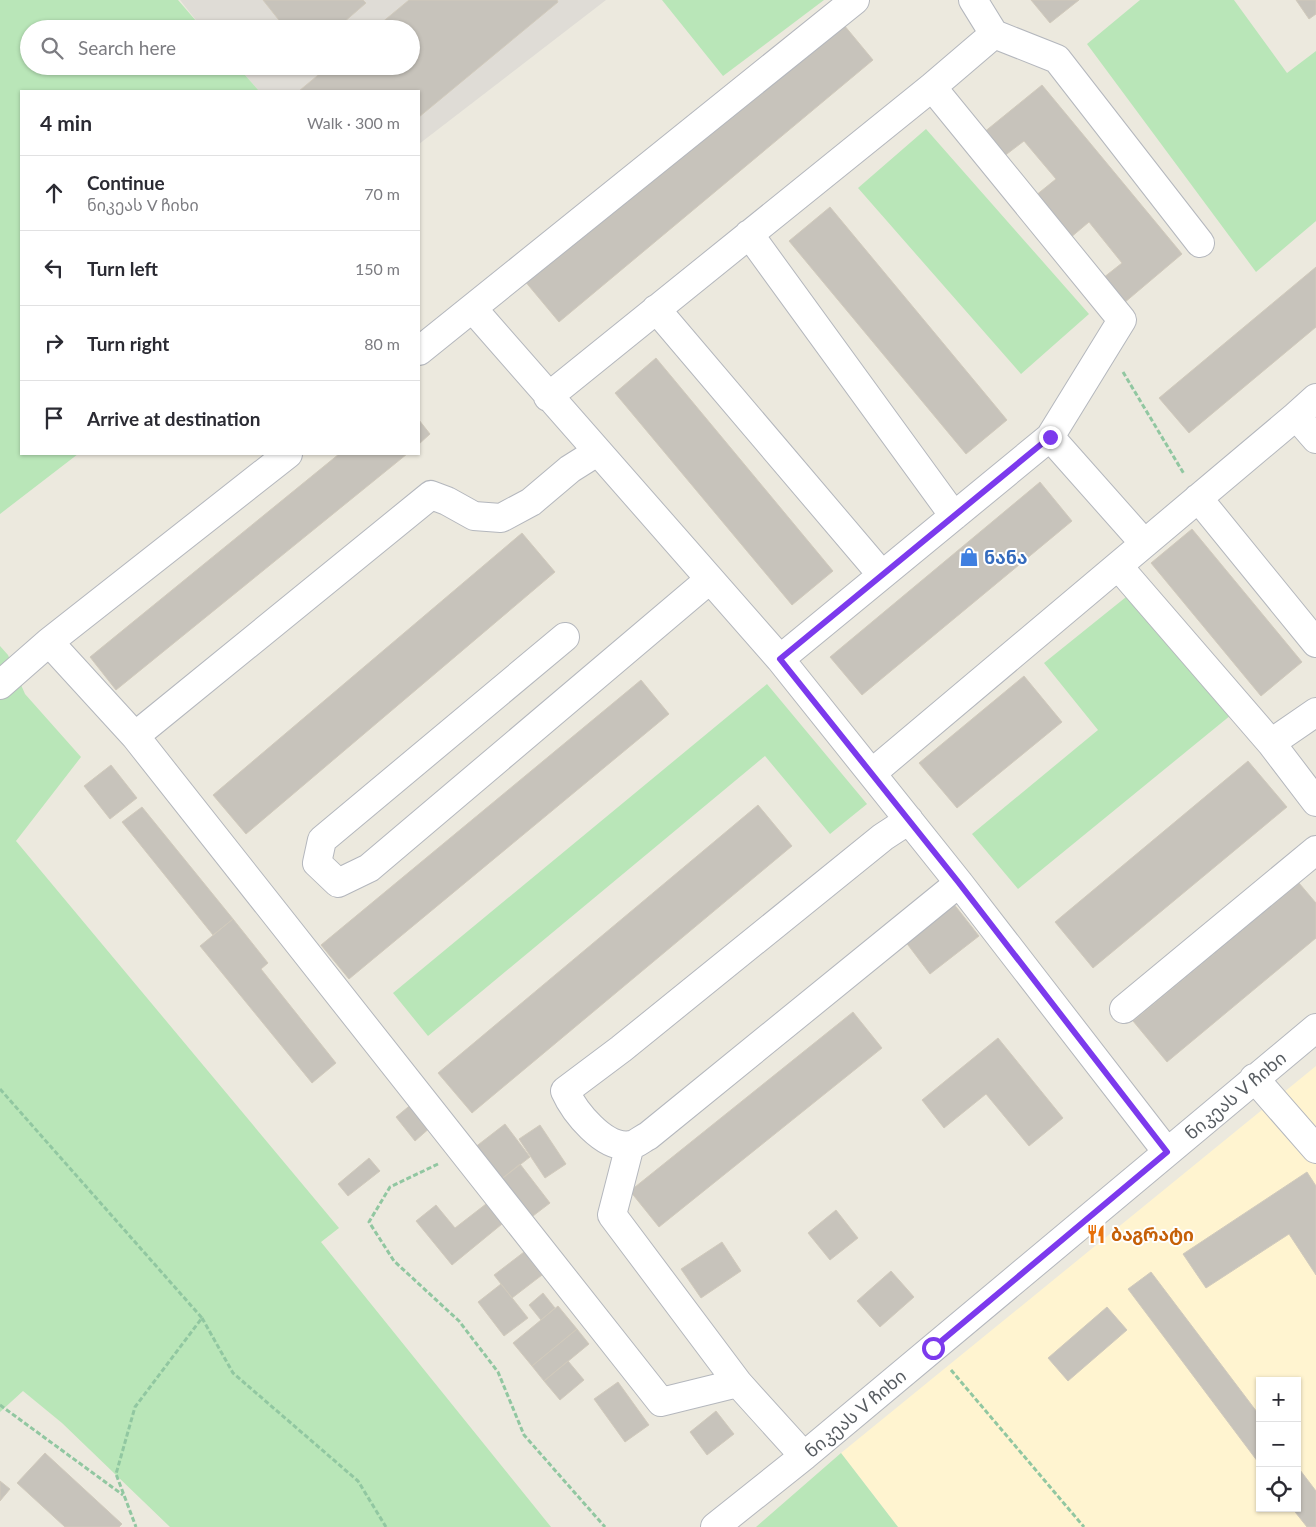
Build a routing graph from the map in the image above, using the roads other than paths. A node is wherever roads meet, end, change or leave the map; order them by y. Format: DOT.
graph roads {
  1 [pos="855,0"];
  2 [pos="973,0"];
  3 [pos="994,34"];
  4 [pos="932,87"];
  5 [pos="749,234"];
  6 [pos="1200,242"];
  7 [pos="473,309"];
  8 [pos="656,309"];
  9 [pos="420,350"];
  10 [pos="548,396"];
  11 [pos="1306,407"];
  12 [pos="1050,437"];
  13 [pos="1316,439"];
  14 [pos="597,452"];
  15 [pos="287,455"];
  16 [pos="1198,498"];
  17 [pos="954,516"];
  18 [pos="1144,543"];
  19 [pos="1118,566"];
  20 [pos="882,575"];
  21 [pos="709,580"];
  22 [pos="565,638"];
  23 [pos="49,642"];
  24 [pos="1316,643"];
  25 [pos="780,659"];
  26 [pos="0,685"];
  27 [pos="1316,712"];
  28 [pos="135,736"];
  29 [pos="1271,743"];
  30 [pos="872,773"];
  31 [pos="1316,802"];
  32 [pos="909,820"];
  33 [pos="1316,850"];
  34 [pos="959,883"];
  35 [pos="1124,1008"];
  36 [pos="1316,1028"];
  37 [pos="1254,1078"];
  38 [pos="630,1145"];
  39 [pos="1316,1150"];
  40 [pos="1167,1152"];
  41 [pos="738,1383"];
  42 [pos="804,1456"];
  43 [pos="714,1527"];
  1 -- 7 [label="street"];
  2 -- 3 [label="street"];
  3 -- 4 [label="street"];
  3 -- 6 [label="street"];
  4 -- 5 [label="street"];
  4 -- 12 [label="street"];
  5 -- 8 [label="street"];
  5 -- 17 [label="street"];
  7 -- 9 [label="street"];
  7 -- 10 [label="street"];
  8 -- 10 [label="street"];
  8 -- 20 [label="street"];
  10 -- 14 [label="street"];
  11 -- 13 [label="street"];
  11 -- 16 [label="street"];
  12 -- 17 [label="street"];
  12 -- 18 [label="street"];
  14 -- 21 [label="street"];
  14 -- 28 [label="street"];
  15 -- 23 [label="street"];
  16 -- 18 [label="street"];
  16 -- 24 [label="street"];
  17 -- 20 [label="street"];
  18 -- 19 [label="street"];
  19 -- 29 [label="street"];
  19 -- 30 [label="street"];
  20 -- 25 [label="street"];
  21 -- 22 [label="street"];
  21 -- 25 [label="street"];
  23 -- 26 [label="street"];
  23 -- 28 [label="street"];
  25 -- 30 [label="street"];
  27 -- 29 [label="street"];
  28 -- 41 [label="street"];
  29 -- 31 [label="street"];
  30 -- 32 [label="street"];
  32 -- 34 [label="street"];
  32 -- 38 [label="street"];
  33 -- 35 [label="street"];
  34 -- 38 [label="street"];
  34 -- 40 [label="street"];
  36 -- 37 [label="street, ნიკეას V ჩიხი"];
  37 -- 39 [label="street"];
  37 -- 40 [label="street, ნიკეას V ჩიხი"];
  38 -- 41 [label="street"];
  40 -- 42 [label="street, ნიკეას V ჩიხი"];
  41 -- 42 [label="street"];
  42 -- 43 [label="street, ნიკეას V ჩიხი"];
}
